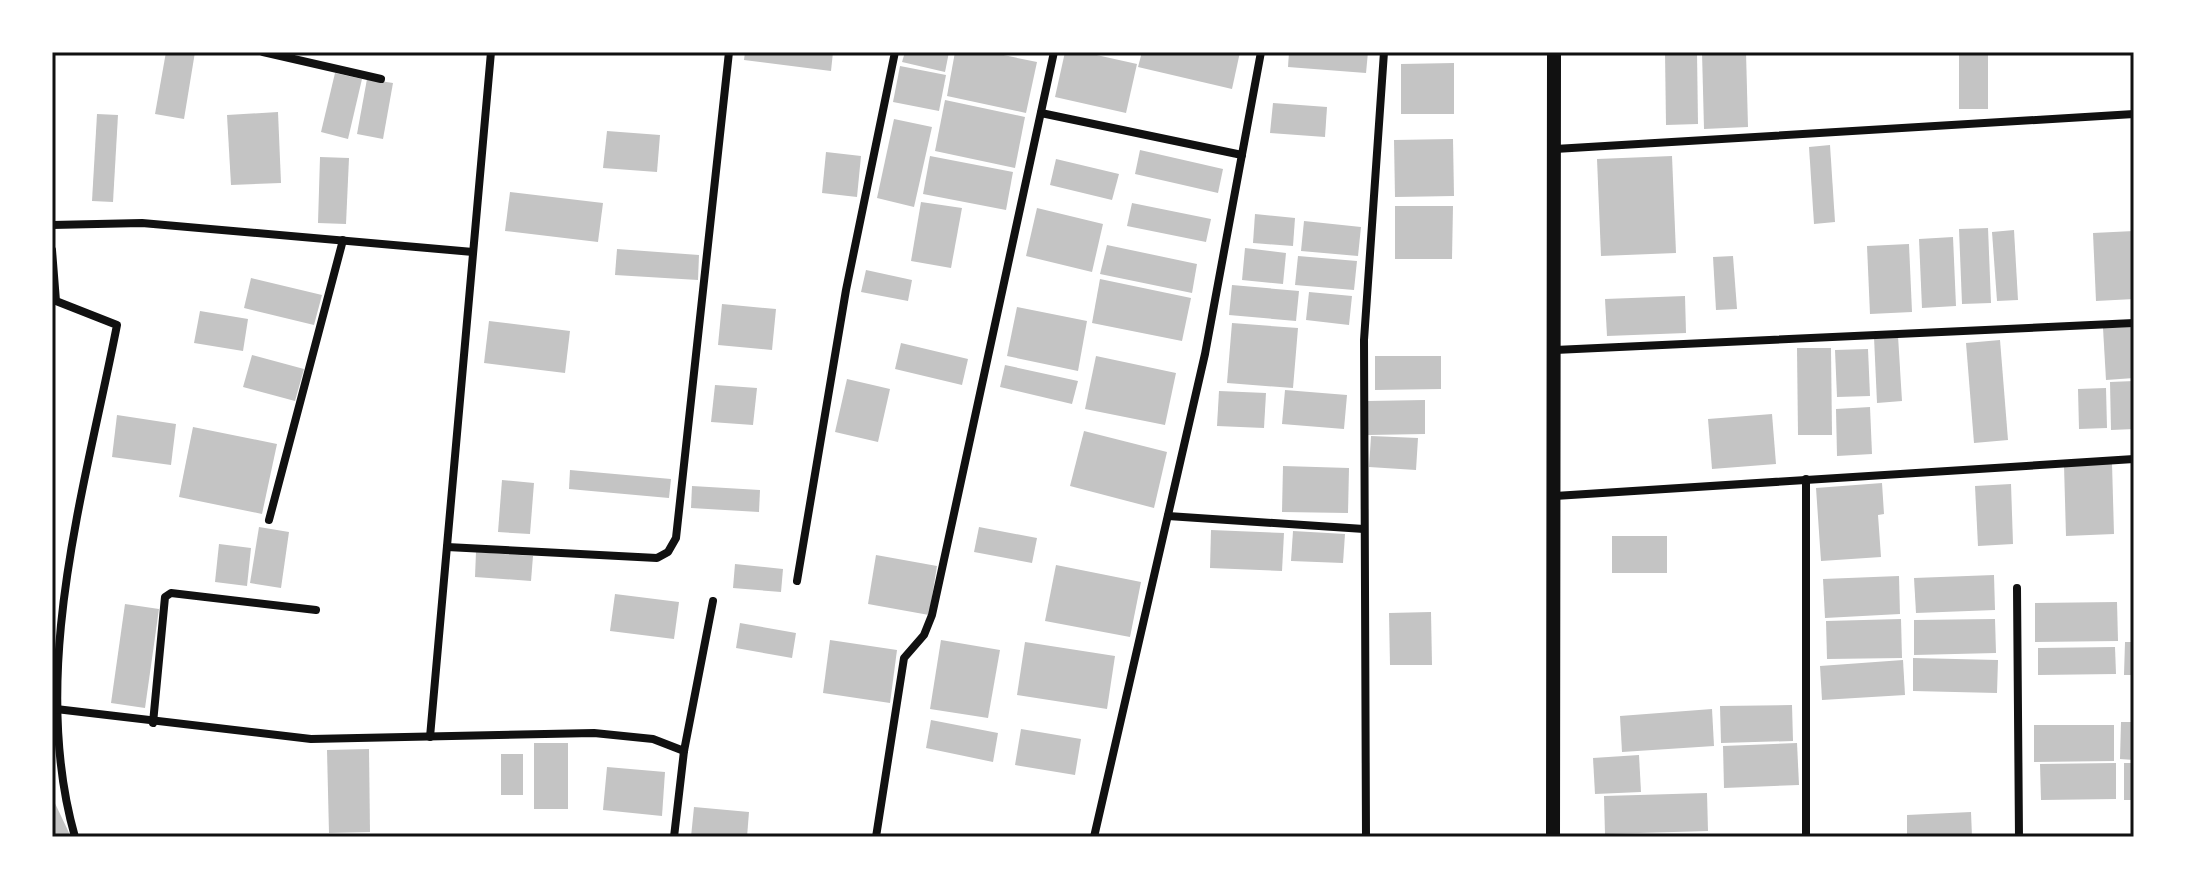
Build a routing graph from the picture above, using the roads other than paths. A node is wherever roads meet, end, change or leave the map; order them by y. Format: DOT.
graph roads {
  1 [pos="263,52"];
  2 [pos="491,52"];
  3 [pos="729,52"];
  4 [pos="895,52"];
  5 [pos="1054,52"];
  6 [pos="1261,52"];
  7 [pos="1384,52"];
  8 [pos="1554,52"];
  9 [pos="381,79"];
  10 [pos="1041,113"];
  11 [pos="2134,114"];
  12 [pos="1555,149"];
  13 [pos="1242,155"];
  14 [pos="52,225"];
  15 [pos="343,240"];
  16 [pos="52,250"];
  17 [pos="473,252"];
  18 [pos="2134,323"];
  19 [pos="1555,350"];
  20 [pos="2134,459"];
  21 [pos="1806,479"];
  22 [pos="1555,496"];
  23 [pos="1168,516"];
  24 [pos="269,520"];
  25 [pos="1364,529"];
  26 [pos="447,547"];
  27 [pos="797,581"];
  28 [pos="2017,588"];
  29 [pos="713,601"];
  30 [pos="316,610"];
  31 [pos="56,709"];
  32 [pos="153,723"];
  33 [pos="430,737"];
  34 [pos="684,751"];
  35 [pos="75,837"];
  36 [pos="674,837"];
  37 [pos="876,837"];
  38 [pos="1094,837"];
  39 [pos="1366,837"];
  40 [pos="1553,837"];
  41 [pos="1806,837"];
  42 [pos="2019,837"];
  1 -- 9 [label="street"];
  2 -- 17 [label="street"];
  3 -- 26 [label="street"];
  4 -- 27 [label="street"];
  5 -- 10 [label="street"];
  6 -- 13 [label="street"];
  7 -- 25 [label="street"];
  8 -- 12 [label="street"];
  10 -- 13 [label="street"];
  10 -- 37 [label="street"];
  11 -- 12 [label="street"];
  12 -- 19 [label="street"];
  13 -- 23 [label="street"];
  14 -- 15 [label="street"];
  15 -- 17 [label="street"];
  15 -- 24 [label="street"];
  16 -- 31 [label="street"];
  17 -- 26 [label="street"];
  18 -- 19 [label="street"];
  19 -- 22 [label="street"];
  20 -- 21 [label="street"];
  21 -- 22 [label="street"];
  21 -- 41 [label="street"];
  22 -- 40 [label="street"];
  23 -- 25 [label="street"];
  23 -- 38 [label="street"];
  25 -- 39 [label="street"];
  26 -- 33 [label="street"];
  28 -- 42 [label="street"];
  29 -- 34 [label="street"];
  30 -- 32 [label="street"];
  31 -- 32 [label="street"];
  31 -- 35 [label="street"];
  32 -- 33 [label="street"];
  33 -- 34 [label="street"];
  34 -- 36 [label="street"];
}
